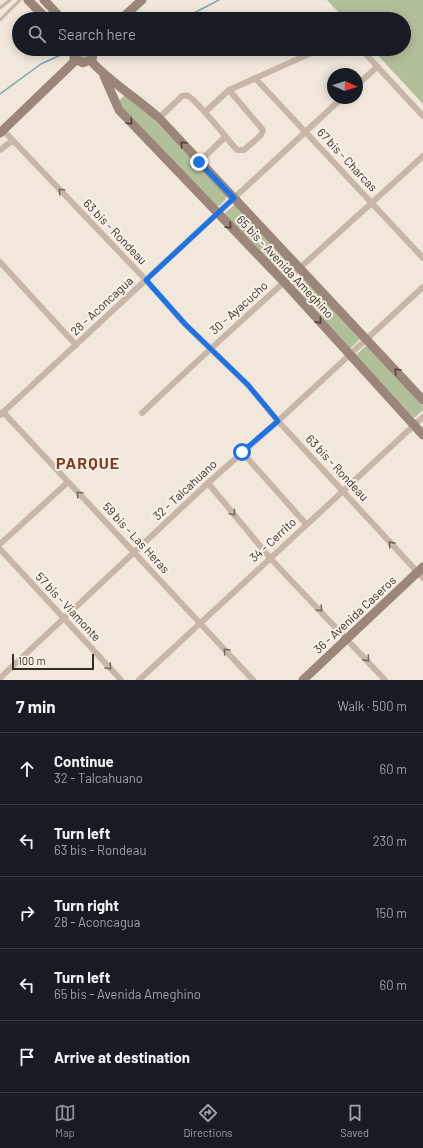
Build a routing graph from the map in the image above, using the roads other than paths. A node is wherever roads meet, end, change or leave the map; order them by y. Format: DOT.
graph roads {
  1 [pos="10,0"];
  2 [pos="20,0"];
  3 [pos="28,0"];
  4 [pos="44,0"];
  5 [pos="142,0"];
  6 [pos="0,8"];
  7 [pos="40,12"];
  8 [pos="55,12"];
  9 [pos="129,12"];
  10 [pos="0,20"];
  11 [pos="74,56"];
  12 [pos="94,56"];
  13 [pos="304,56"];
  14 [pos="367,56"];
  15 [pos="76,60"];
  16 [pos="91,61"];
  17 [pos="377,67"];
  18 [pos="104,76"];
  19 [pos="255,78"];
  20 [pos="363,80"];
  21 [pos="229,90"];
  22 [pos="130,95"];
  23 [pos="335,104"];
  24 [pos="117,107"];
  25 [pos="204,112"];
  26 [pos="423,116"];
  27 [pos="159,118"];
  28 [pos="305,131"];
  29 [pos="1,132"];
  30 [pos="225,137"];
  31 [pos="12,140"];
  32 [pos="0,150"];
  33 [pos="423,156"];
  34 [pos="199,162"];
  35 [pos="234,198"];
  36 [pos="372,203"];
  37 [pos="216,213"];
  38 [pos="423,258"];
  39 [pos="0,262"];
  40 [pos="301,268"];
  41 [pos="146,280"];
  42 [pos="284,282"];
  43 [pos="423,287"];
  44 [pos="367,339"];
  45 [pos="76,345"];
  46 [pos="209,349"];
  47 [pos="350,354"];
  48 [pos="423,400"];
  49 [pos="142,413"];
  50 [pos="2,414"];
  51 [pos="423,417"];
  52 [pos="278,421"];
  53 [pos="414,425"];
  54 [pos="423,435"];
  55 [pos="242,452"];
  56 [pos="68,482"];
  57 [pos="208,483"];
  58 [pos="343,491"];
  59 [pos="306,524"];
  60 [pos="0,544"];
  61 [pos="0,549"];
  62 [pos="135,552"];
  63 [pos="270,558"];
  64 [pos="421,573"];
  65 [pos="63,618"];
  66 [pos="200,623"];
  67 [pos="348,639"];
  68 [pos="0,678"];
  69 [pos="121,680"];
  70 [pos="139,680"];
  71 [pos="253,680"];
  72 [pos="303,680"];
  73 [pos="385,680"];
  1 -- 6 [label="lane"];
  2 -- 10 [label="lane"];
  3 -- 7 [label="main road"];
  4 -- 8 [label="main road"];
  5 -- 9 [label="main road"];
  11 -- 15 [label="main road"];
  12 -- 16 [label="main road"];
  13 -- 19 [label="street"];
  14 -- 17 [label="street"];
  15 -- 16 [label="main road"];
  15 -- 29 [label="main road"];
  16 -- 18 [label="main road, 65 bis - Avenida Ameghino"];
  17 -- 20 [label="street"];
  17 -- 26 [label="street"];
  18 -- 22 [label="main road, 65 bis - Avenida Ameghino"];
  18 -- 24 [label="main road, 65 bis - Avenida Ameghino"];
  19 -- 21 [label="street"];
  19 -- 28 [label="street, 67 bis - Charcas"];
  21 -- 25 [label="street"];
  21 -- 30 [label="street"];
  22 -- 24 [label="main road"];
  22 -- 27 [label="main road, 65 bis - Avenida Ameghino"];
  23 -- 28 [label="street, 28 - Aconcagua"];
  24 -- 37 [label="main road, 65 bis - Avenida Ameghino, one-way"];
  25 -- 27 [label="street"];
  25 -- 30 [label="street"];
  34 -- 27 [label="main road, 65 bis - Avenida Ameghino, one-way"];
  28 -- 35 [label="street, 28 - Aconcagua"];
  28 -- 36 [label="street, 67 bis - Charcas"];
  29 -- 31 [label="street, 63 bis - Rondeau"];
  30 -- 34 [label="street"];
  31 -- 32 [label="street"];
  41 -- 31 [label="street, 63 bis - Rondeau, one-way"];
  33 -- 36 [label="street, 30 - Ayacucho"];
  34 -- 35 [label="main road, 65 bis - Avenida Ameghino"];
  35 -- 37 [label="street, 28 - Aconcagua"];
  35 -- 40 [label="main road, 65 bis - Avenida Ameghino"];
  36 -- 38 [label="street, 67 bis - Charcas"];
  36 -- 40 [label="street, 30 - Ayacucho"];
  37 -- 41 [label="street, 28 - Aconcagua"];
  37 -- 42 [label="main road, 65 bis - Avenida Ameghino, one-way"];
  39 -- 45 [label="street"];
  40 -- 42 [label="street, 30 - Ayacucho"];
  40 -- 44 [label="main road, 65 bis - Avenida Ameghino"];
  41 -- 45 [label="street, 28 - Aconcagua"];
  41 -- 46 [label="street, 63 bis - Rondeau"];
  42 -- 46 [label="street, 30 - Ayacucho"];
  42 -- 47 [label="main road, 65 bis - Avenida Ameghino, one-way"];
  43 -- 44 [label="street, 32 - Talcahuano"];
  44 -- 47 [label="street, 32 - Talcahuano"];
  48 -- 44 [label="main road, 65 bis - Avenida Ameghino, one-way"];
  45 -- 50 [label="street, 28 - Aconcagua"];
  46 -- 49 [label="street, 30 - Ayacucho"];
  46 -- 52 [label="street, 63 bis - Rondeau"];
  47 -- 52 [label="street, 32 - Talcahuano"];
  47 -- 53 [label="main road, 65 bis - Avenida Ameghino"];
  50 -- 56 [label="street, 59 bis - Las Heras"];
  51 -- 53 [label="street, 34 - Cerrito"];
  52 -- 55 [label="street, 32 - Talcahuano"];
  52 -- 58 [label="street, 63 bis - Rondeau"];
  53 -- 54 [label="main road, 65 bis - Avenida Ameghino"];
  53 -- 58 [label="street, 34 - Cerrito"];
  55 -- 57 [label="street, 32 - Talcahuano"];
  55 -- 59 [label="street"];
  56 -- 60 [label="street"];
  62 -- 56 [label="street, 59 bis - Las Heras, one-way"];
  57 -- 62 [label="street, 32 - Talcahuano"];
  57 -- 63 [label="street, one-way"];
  58 -- 59 [label="street, 34 - Cerrito"];
  64 -- 58 [label="street, 63 bis - Rondeau, one-way"];
  59 -- 63 [label="street, 34 - Cerrito"];
  61 -- 65 [label="street, 57 bis - Viamonte"];
  62 -- 65 [label="street, 32 - Talcahuano"];
  62 -- 66 [label="street, 59 bis - Las Heras"];
  63 -- 66 [label="street, 34 - Cerrito"];
  63 -- 67 [label="street, one-way"];
  64 -- 67 [label="main road, 36 - Avenida Caseros"];
  65 -- 68 [label="street, 32 - Talcahuano"];
  65 -- 69 [label="street, 57 bis - Viamonte, one-way"];
  66 -- 70 [label="street, 34 - Cerrito"];
  71 -- 66 [label="street, 59 bis - Las Heras, one-way"];
  67 -- 72 [label="main road, 36 - Avenida Caseros"];
  67 -- 73 [label="street, one-way"];
}
